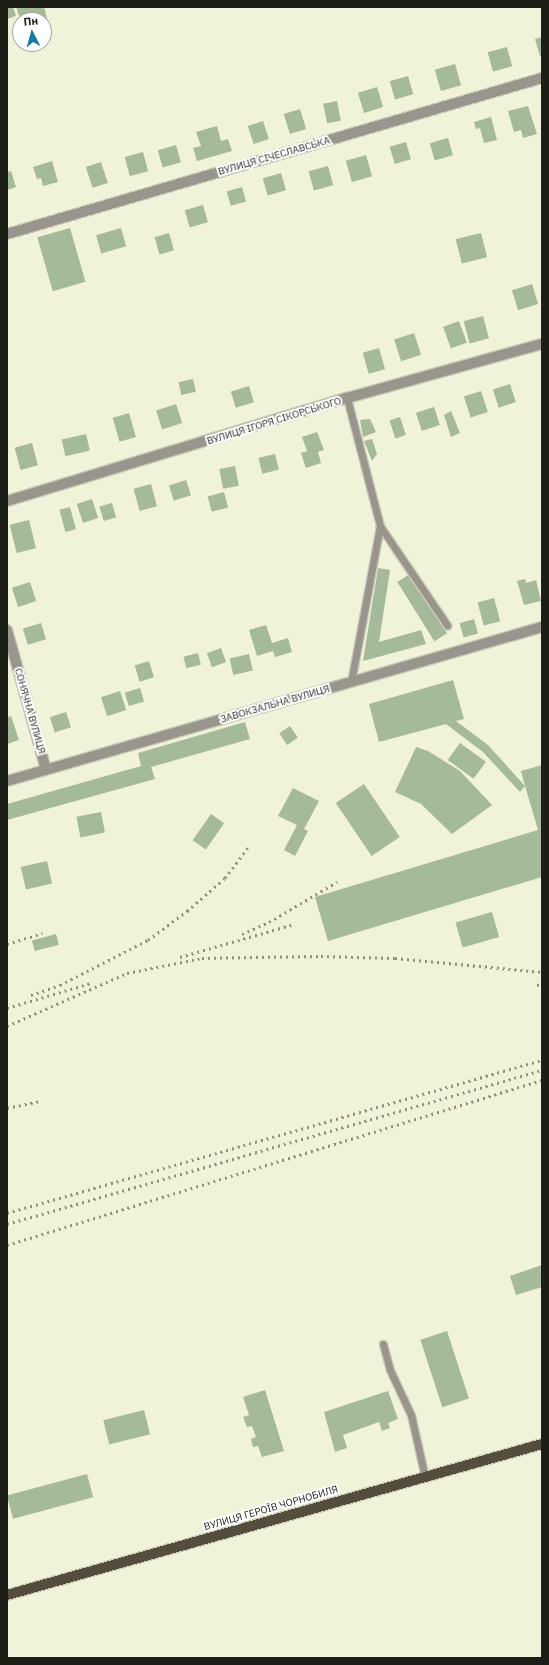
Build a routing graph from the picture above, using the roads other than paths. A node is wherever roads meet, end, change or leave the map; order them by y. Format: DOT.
graph roads {
  1 [pos="542,78"];
  2 [pos="7,234"];
  3 [pos="542,344"];
  4 [pos="347,398"];
  5 [pos="7,502"];
  6 [pos="380,526"];
  7 [pos="448,625"];
  8 [pos="542,626"];
  9 [pos="7,630"];
  10 [pos="351,682"];
  11 [pos="46,770"];
  12 [pos="7,781"];
  13 [pos="382,1344"];
  14 [pos="542,1444"];
  15 [pos="425,1477"];
  16 [pos="7,1595"];
  1 -- 2 [label="street, ВУЛИЦЯ СІЧЕСЛАВСЬКА"];
  3 -- 4 [label="street, ВУЛИЦЯ ІГОРЯ СІКОРСЬКОГО"];
  4 -- 5 [label="street, ВУЛИЦЯ ІГОРЯ СІКОРСЬКОГО"];
  4 -- 6 [label="lane"];
  6 -- 7 [label="lane"];
  6 -- 10 [label="lane"];
  8 -- 10 [label="street, ЗАВОКЗАЛЬНА ВУЛИЦЯ"];
  9 -- 11 [label="street, СОНЯЧНА ВУЛИЦЯ"];
  10 -- 11 [label="street, ЗАВОКЗАЛЬНА ВУЛИЦЯ"];
  11 -- 12 [label="street, ЗАВОКЗАЛЬНА ВУЛИЦЯ"];
  13 -- 15 [label="lane"];
  14 -- 15 [label="main road, ВУЛИЦЯ ГЕРОЇВ ЧОРНОБИЛЯ"];
  15 -- 16 [label="main road, ВУЛИЦЯ ГЕРОЇВ ЧОРНОБИЛЯ"];
}
